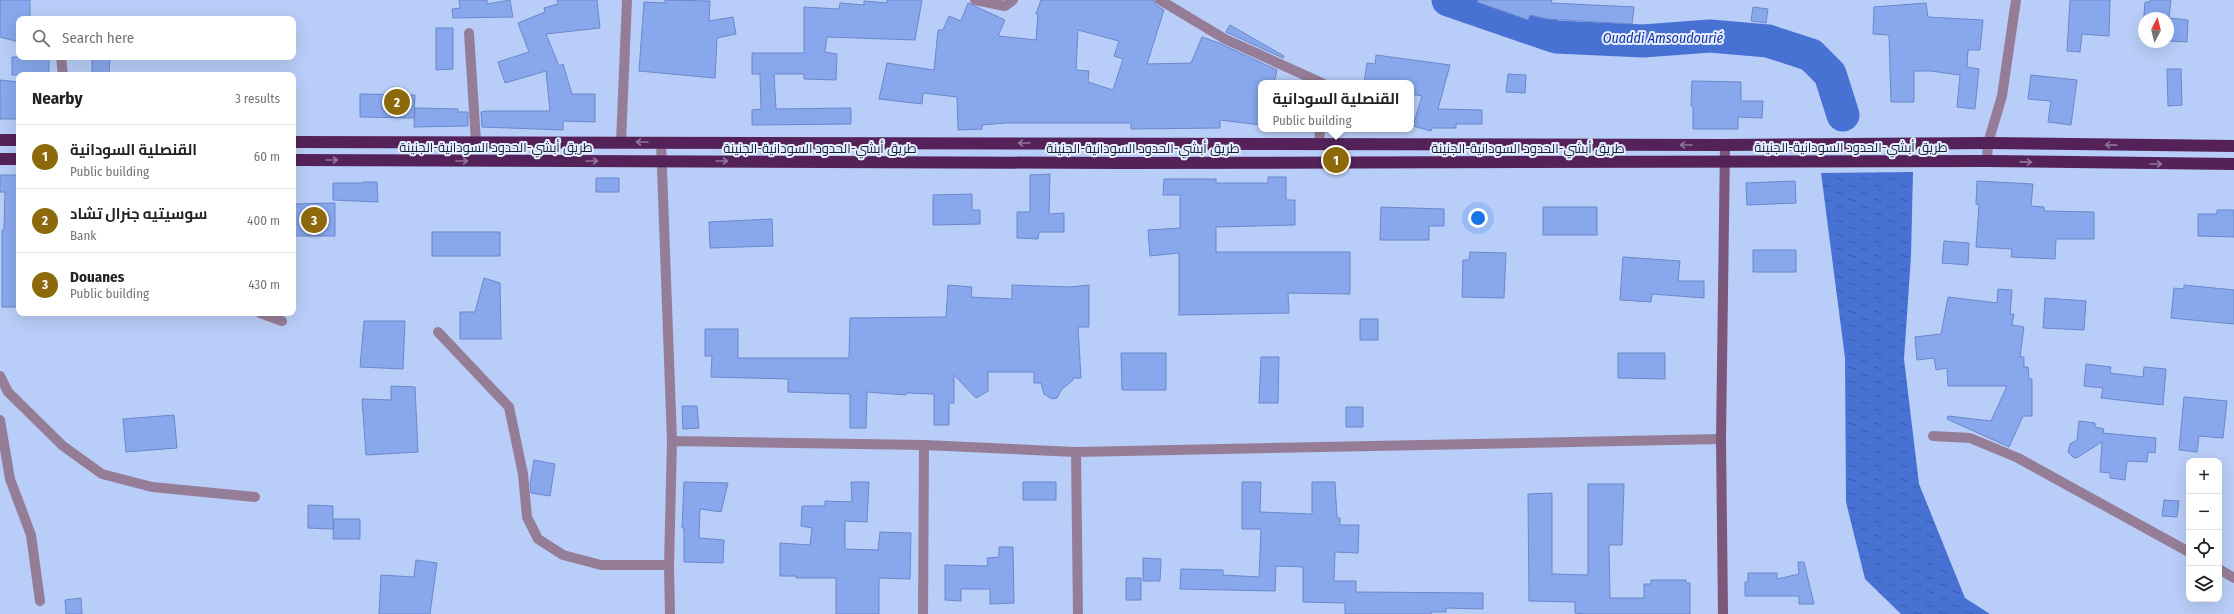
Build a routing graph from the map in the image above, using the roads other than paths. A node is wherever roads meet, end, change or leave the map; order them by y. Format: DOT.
graph roads {
  1 [pos="627,0"];
  2 [pos="975,0"];
  3 [pos="1014,0"];
  4 [pos="1160,0"];
  5 [pos="2016,0"];
  6 [pos="469,33"];
  7 [pos="61,60"];
  8 [pos="63,72"];
  9 [pos="1315,80"];
  10 [pos="1320,132"];
  11 [pos="0,140"];
  12 [pos="16,140"];
  13 [pos="296,142"];
  14 [pos="476,142"];
  15 [pos="621,142"];
  16 [pos="661,142"];
  17 [pos="1118,143"];
  18 [pos="1320,143"];
  19 [pos="1988,143"];
  20 [pos="1725,145"];
  21 [pos="2132,146"];
  22 [pos="2234,146"];
  23 [pos="0,159"];
  24 [pos="16,159"];
  25 [pos="296,160"];
  26 [pos="662,161"];
  27 [pos="1987,161"];
  28 [pos="1725,162"];
  29 [pos="1120,163"];
  30 [pos="2132,164"];
  31 [pos="2234,164"];
  32 [pos="268,316"];
  33 [pos="282,321"];
  34 [pos="438,332"];
  35 [pos="0,376"];
  36 [pos="0,420"];
  37 [pos="1933,436"];
  38 [pos="1721,439"];
  39 [pos="672,441"];
  40 [pos="924,445"];
  41 [pos="1076,452"];
  42 [pos="255,498"];
  43 [pos="2186,550"];
  44 [pos="669,565"];
  45 [pos="2222,571"];
  46 [pos="2234,578"];
  47 [pos="40,601"];
  48 [pos="670,614"];
  49 [pos="923,614"];
  50 [pos="1078,614"];
  51 [pos="1723,614"];
  1 -- 15 [label="street"];
  2 -- 3 [label="street"];
  4 -- 9 [label="street"];
  5 -- 19 [label="street"];
  6 -- 14 [label="street"];
  7 -- 8 [label="street"];
  10 -- 18 [label="street"];
  11 -- 12 [label="highway"];
  13 -- 14 [label="highway"];
  14 -- 15 [label="highway"];
  16 -- 15 [label="highway, one-way"];
  17 -- 16 [label="highway, one-way"];
  16 -- 26 [label="street"];
  17 -- 18 [label="highway"];
  17 -- 29 [label="highway"];
  20 -- 18 [label="highway, one-way"];
  19 -- 20 [label="highway"];
  21 -- 19 [label="highway, one-way"];
  19 -- 27 [label="street"];
  20 -- 28 [label="street"];
  21 -- 22 [label="highway"];
  21 -- 30 [label="highway"];
  23 -- 24 [label="highway"];
  25 -- 26 [label="highway, طريق أبشي-الحدود السودانية-الجنينة, one-way"];
  26 -- 29 [label="highway, طريق أبشي-الحدود السودانية-الجنينة, one-way"];
  26 -- 39 [label="street"];
  27 -- 28 [label="highway, طريق أبشي-الحدود السودانية-الجنينة"];
  27 -- 30 [label="highway, طريق أبشي-الحدود السودانية-الجنينة, one-way"];
  28 -- 29 [label="highway, طريق أبشي-الحدود السودانية-الجنينة"];
  28 -- 38 [label="street"];
  30 -- 31 [label="highway, طريق أبشي-الحدود السودانية-الجنينة, one-way"];
  32 -- 33 [label="street"];
  34 -- 44 [label="street"];
  35 -- 42 [label="street"];
  36 -- 47 [label="street"];
  37 -- 43 [label="street"];
  38 -- 41 [label="street"];
  38 -- 51 [label="street"];
  39 -- 40 [label="street"];
  39 -- 44 [label="street"];
  40 -- 41 [label="street"];
  40 -- 49 [label="street"];
  41 -- 50 [label="street"];
  44 -- 48 [label="street"];
  45 -- 46 [label="street"];
}
